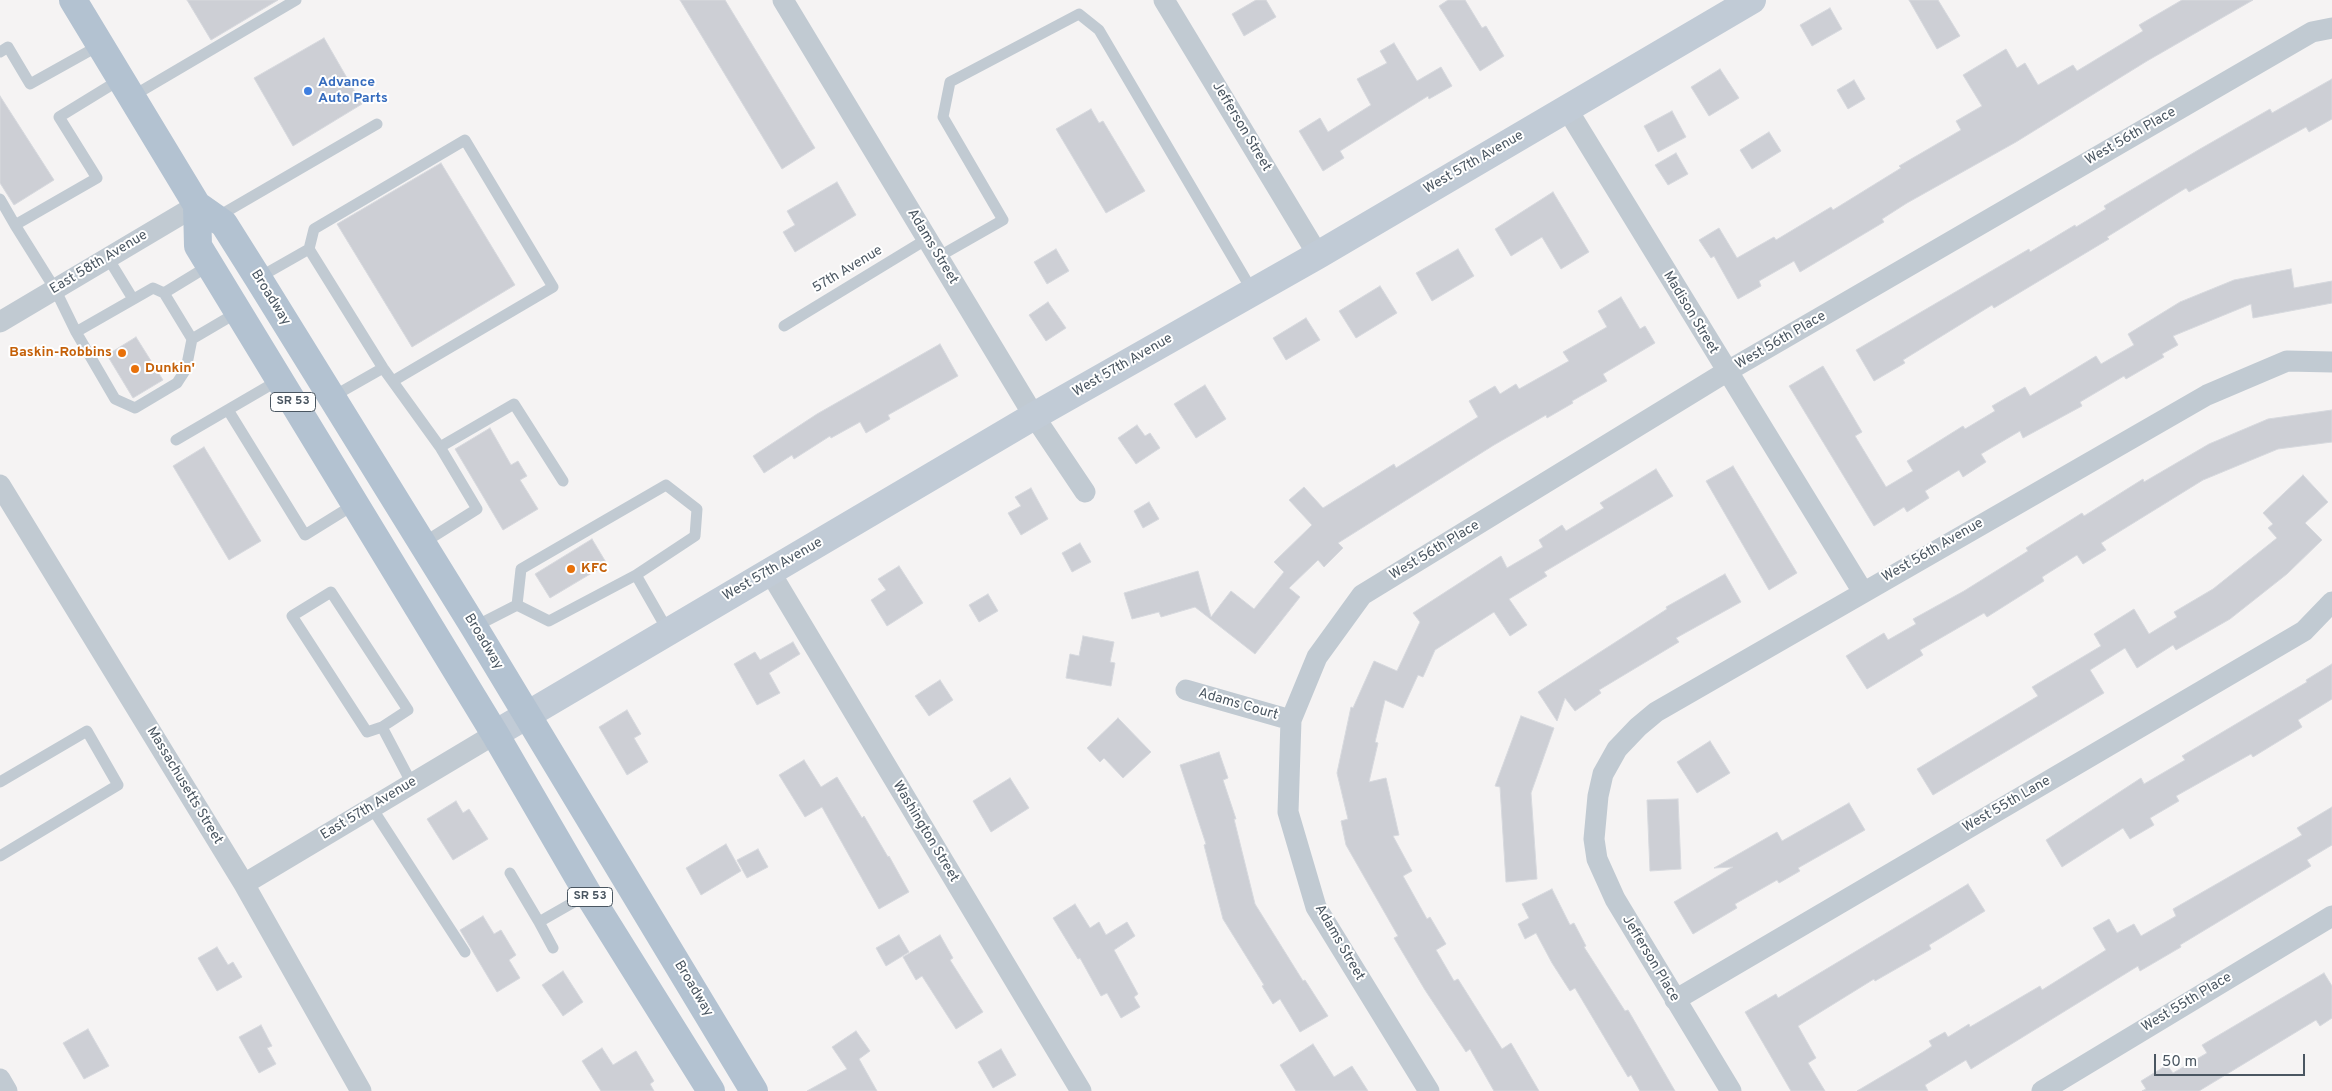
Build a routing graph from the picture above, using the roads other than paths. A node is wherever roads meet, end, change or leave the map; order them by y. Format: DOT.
graph roads {
  1 [pos="73,0"];
  2 [pos="296,0"];
  3 [pos="783,0"];
  4 [pos="1164,0"];
  5 [pos="1752,0"];
  6 [pos="2332,28"];
  7 [pos="100,45"];
  8 [pos="0,52"];
  9 [pos="126,88"];
  10 [pos="1566,109"];
  11 [pos="377,124"];
  12 [pos="0,199"];
  13 [pos="206,212"];
  14 [pos="16,225"];
  15 [pos="932,248"];
  16 [pos="309,249"];
  17 [pos="1318,255"];
  18 [pos="108,258"];
  19 [pos="210,265"];
  20 [pos="258,278"];
  21 [pos="55,289"];
  22 [pos="1253,292"];
  23 [pos="164,293"];
  24 [pos="133,299"];
  25 [pos="238,311"];
  26 [pos="0,322"];
  27 [pos="784,326"];
  28 [pos="76,332"];
  29 [pos="192,339"];
  30 [pos="2332,362"];
  31 [pos="383,368"];
  32 [pos="1726,372"];
  33 [pos="280,380"];
  34 [pos="393,381"];
  35 [pos="332,397"];
  36 [pos="228,410"];
  37 [pos="1034,416"];
  38 [pos="176,440"];
  39 [pos="440,447"];
  40 [pos="563,481"];
  41 [pos="0,485"];
  42 [pos="1085,492"];
  43 [pos="355,504"];
  44 [pos="423,543"];
  45 [pos="770,572"];
  46 [pos="636,575"];
  47 [pos="1863,592"];
  48 [pos="2332,602"];
  49 [pos="517,604"];
  50 [pos="474,627"];
  51 [pos="668,631"];
  52 [pos="1186,690"];
  53 [pos="528,716"];
  54 [pos="1291,720"];
  55 [pos="382,727"];
  56 [pos="495,734"];
  57 [pos="0,782"];
  58 [pos="412,784"];
  59 [pos="372,808"];
  60 [pos="1595,818"];
  61 [pos="0,856"];
  62 [pos="510,873"];
  63 [pos="244,884"];
  64 [pos="588,894"];
  65 [pos="2332,916"];
  66 [pos="539,922"];
  67 [pos="553,948"];
  68 [pos="465,952"];
  69 [pos="1675,1000"];
  70 [pos="0,1079"];
  71 [pos="7,1091"];
  72 [pos="361,1091"];
  73 [pos="711,1091"];
  74 [pos="754,1091"];
  75 [pos="1081,1091"];
  76 [pos="1429,1091"];
  77 [pos="1730,1091"];
  78 [pos="2042,1091"];
  1 -- 7 [label="main road, Broadway / SR 53"];
  2 -- 9 [label="lane"];
  3 -- 15 [label="street, Adams Street"];
  4 -- 17 [label="street, Jefferson Street"];
  5 -- 10 [label="street, West 57th Avenue"];
  6 -- 32 [label="street, West 56th Place"];
  7 -- 8 [label="lane"];
  7 -- 9 [label="main road, Broadway / SR 53"];
  9 -- 13 [label="main road, Broadway / SR 53"];
  9 -- 14 [label="lane"];
  10 -- 17 [label="street, West 57th Avenue"];
  10 -- 32 [label="street, Madison Street"];
  11 -- 13 [label="lane"];
  12 -- 14 [label="lane"];
  13 -- 18 [label="street, East 58th Avenue"];
  13 -- 19 [label="main road, SR 53"];
  13 -- 20 [label="main road, Broadway / SR 53"];
  14 -- 21 [label="lane"];
  15 -- 22 [label="lane, 57th Avenue"];
  15 -- 27 [label="lane, 57th Avenue"];
  15 -- 37 [label="street, Adams Street"];
  16 -- 20 [label="lane"];
  16 -- 31 [label="lane"];
  16 -- 34 [label="lane"];
  17 -- 22 [label="street, West 57th Avenue"];
  18 -- 21 [label="street, East 58th Avenue"];
  18 -- 24 [label="lane"];
  19 -- 23 [label="lane"];
  19 -- 25 [label="main road, SR 53"];
  20 -- 35 [label="main road, Broadway / SR 53"];
  21 -- 26 [label="street, East 58th Avenue"];
  21 -- 28 [label="lane"];
  22 -- 37 [label="street, West 57th Avenue"];
  23 -- 24 [label="lane"];
  23 -- 29 [label="lane"];
  24 -- 28 [label="lane"];
  25 -- 29 [label="lane"];
  25 -- 33 [label="main road, SR 53"];
  28 -- 29 [label="lane"];
  30 -- 47 [label="street, West 56th Avenue"];
  31 -- 34 [label="lane"];
  31 -- 35 [label="lane"];
  32 -- 47 [label="street, Madison Street"];
  32 -- 54 [label="street, West 56th Place"];
  33 -- 36 [label="lane"];
  33 -- 43 [label="main road, SR 53"];
  34 -- 39 [label="lane"];
  35 -- 44 [label="main road, Broadway / SR 53"];
  36 -- 38 [label="lane"];
  36 -- 43 [label="lane"];
  37 -- 42 [label="street, Adams Street"];
  37 -- 45 [label="street, West 57th Avenue"];
  39 -- 40 [label="lane"];
  39 -- 44 [label="lane"];
  41 -- 63 [label="street, Massachusetts Street"];
  43 -- 56 [label="main road, SR 53"];
  44 -- 50 [label="main road, Broadway / SR 53"];
  45 -- 51 [label="street, West 57th Avenue"];
  45 -- 75 [label="street, Washington Street"];
  46 -- 49 [label="lane"];
  46 -- 49 [label="lane"];
  46 -- 51 [label="lane"];
  47 -- 60 [label="street, West 56th Avenue"];
  48 -- 69 [label="street, West 55th Lane"];
  49 -- 50 [label="lane"];
  50 -- 53 [label="main road, Broadway / SR 53"];
  51 -- 53 [label="street, West 57th Avenue"];
  52 -- 54 [label="street, Adams Court"];
  53 -- 56 [label="street, West 57th Avenue"];
  53 -- 74 [label="main road, Broadway / SR 53"];
  54 -- 76 [label="street, Adams Street"];
  55 -- 55 [label="lane"];
  55 -- 58 [label="lane"];
  56 -- 58 [label="street, East 57th Avenue"];
  56 -- 64 [label="main road, SR 53"];
  57 -- 61 [label="lane"];
  58 -- 59 [label="street, East 57th Avenue"];
  59 -- 63 [label="street, East 57th Avenue"];
  59 -- 68 [label="lane"];
  60 -- 69 [label="street, Jefferson Place"];
  62 -- 66 [label="lane"];
  63 -- 72 [label="street, Massachusetts Street"];
  64 -- 66 [label="lane"];
  64 -- 73 [label="main road, SR 53"];
  65 -- 78 [label="street, West 55th Place"];
  66 -- 67 [label="lane"];
  69 -- 77 [label="street, Jefferson Place"];
  70 -- 71 [label="street"];
}
